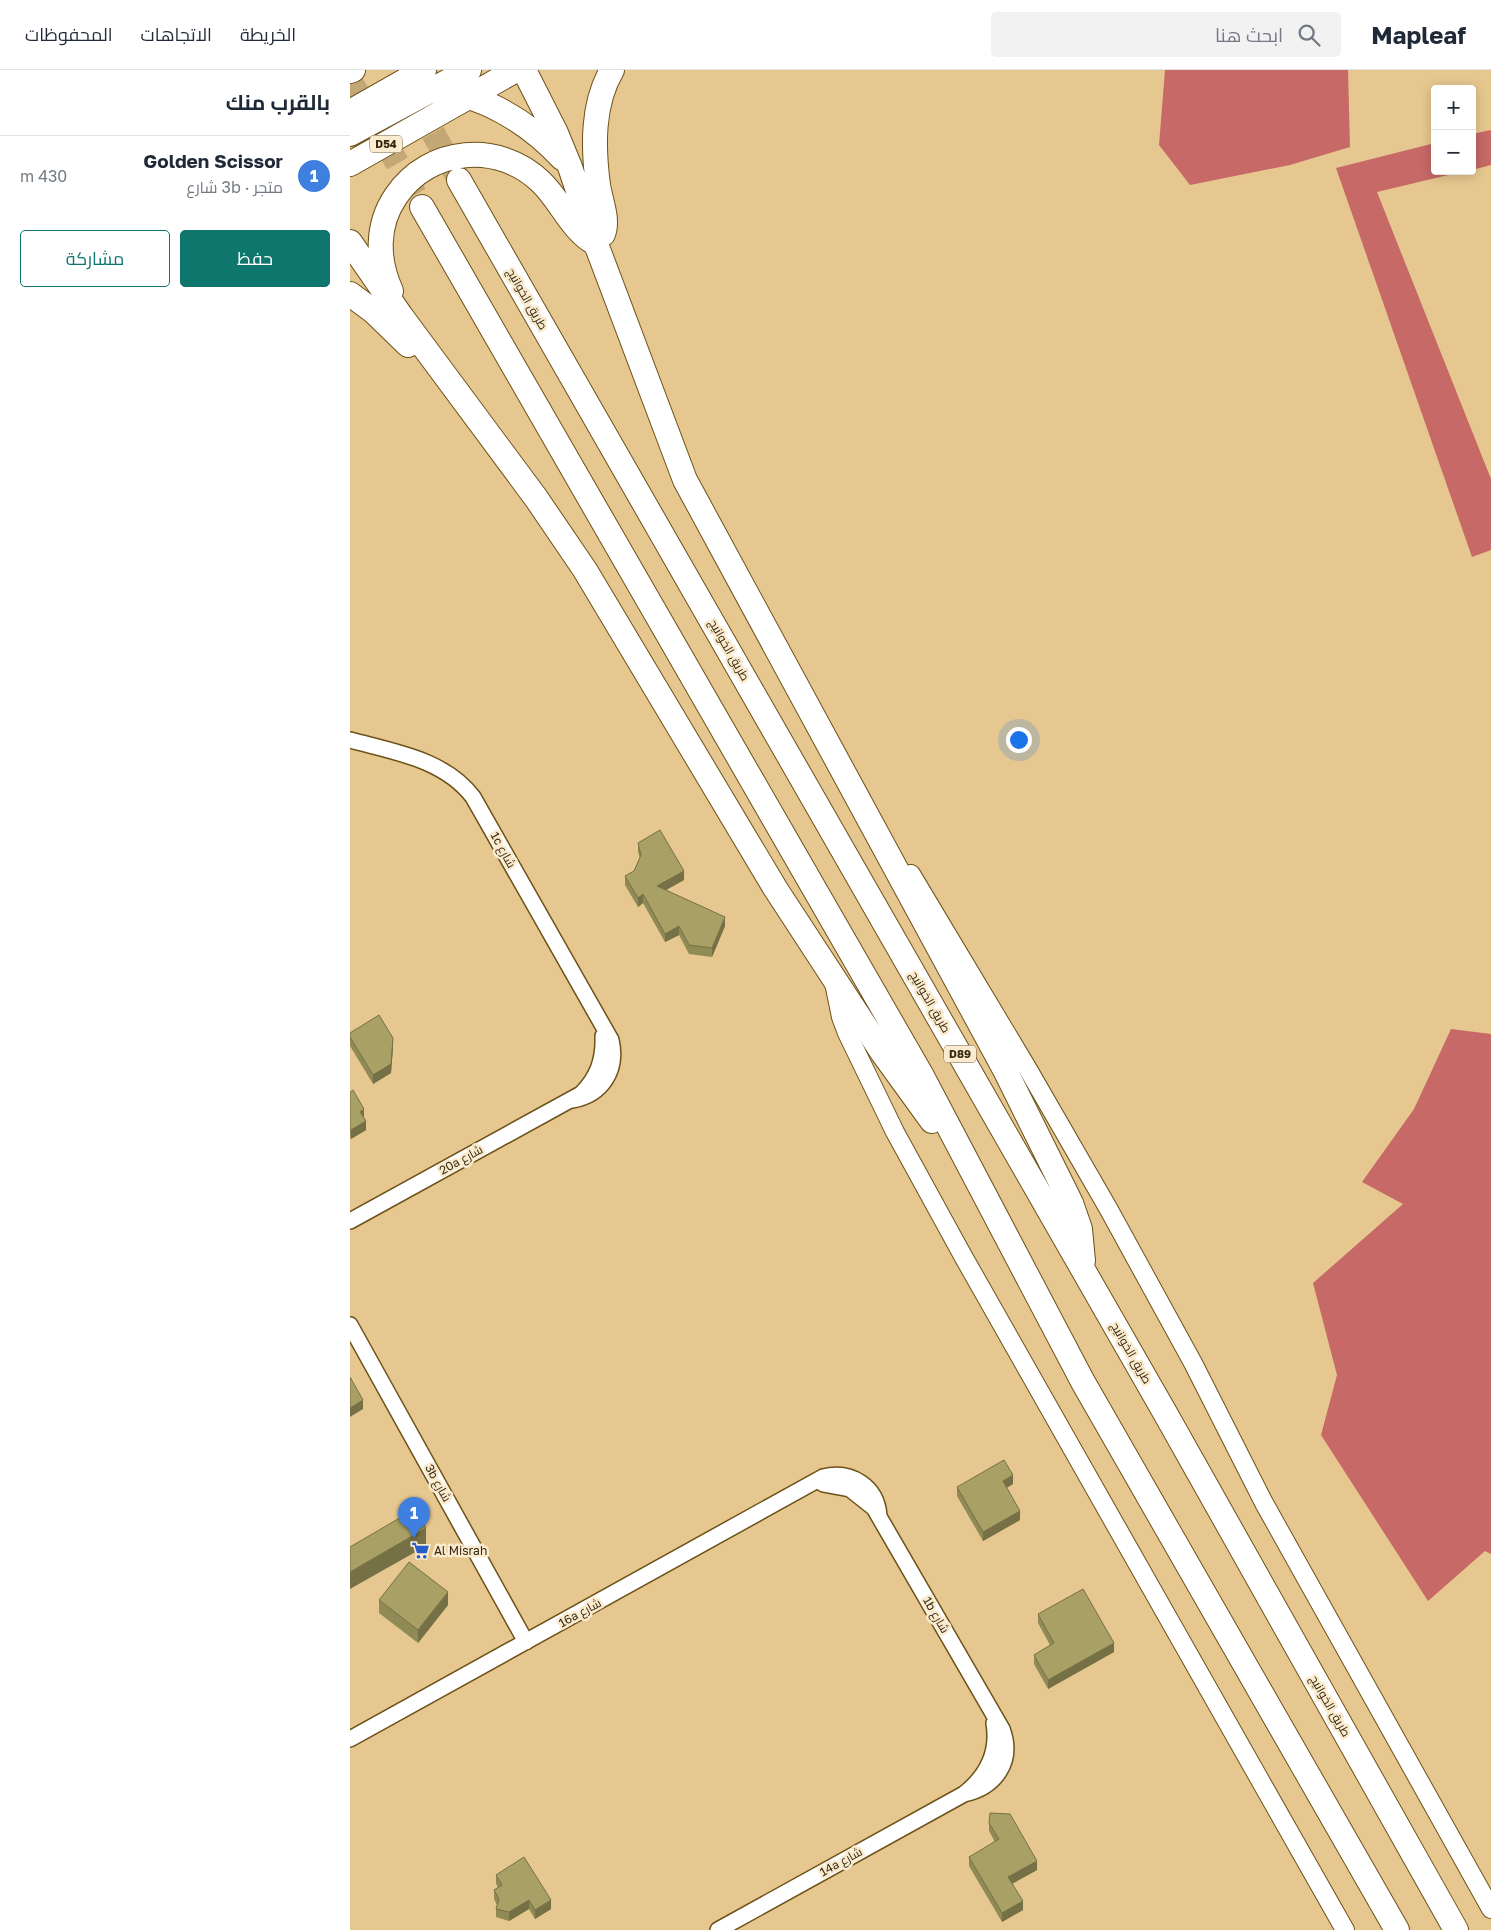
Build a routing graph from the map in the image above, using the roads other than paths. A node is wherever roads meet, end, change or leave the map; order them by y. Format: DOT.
graph roads {
  1 [pos="448,70"];
  2 [pos="469,70"];
  3 [pos="516,70"];
  4 [pos="524,70"];
  5 [pos="612,70"];
  6 [pos="428,80"];
  7 [pos="469,97"];
  8 [pos="353,123"];
  9 [pos="410,124"];
  10 [pos="350,158"];
  11 [pos="350,164"];
  12 [pos="570,167"];
  13 [pos="459,180"];
  14 [pos="422,207"];
  15 [pos="350,242"];
  16 [pos="596,244"];
  17 [pos="350,294"];
  18 [pos="432,358"];
  19 [pos="350,740"];
  20 [pos="884,844"];
  21 [pos="834,980"];
  22 [pos="605,1068"];
  23 [pos="976,1178"];
  24 [pos="350,1221"];
  25 [pos="1083,1270"];
  26 [pos="350,1324"];
  27 [pos="852,1483"];
  28 [pos="526,1642"];
  29 [pos="350,1739"];
  30 [pos="999,1756"];
  31 [pos="1491,1909"];
  32 [pos="718,1930"];
  33 [pos="1345,1930"];
  34 [pos="1396,1930"];
  35 [pos="1456,1930"];
  1 -- 6 [label="highway"];
  2 -- 6 [label="highway"];
  3 -- 7 [label="highway, D54"];
  4 -- 12 [label="highway"];
  5 -- 16 [label="highway"];
  6 -- 7 [label="highway"];
  6 -- 8 [label="highway"];
  6 -- 8 [label="highway"];
  6 -- 9 [label="highway"];
  7 -- 9 [label="highway, D54"];
  7 -- 12 [label="highway"];
  8 -- 9 [label="highway"];
  8 -- 10 [label="highway"];
  9 -- 11 [label="highway, D54"];
  12 -- 16 [label="highway"];
  13 -- 25 [label="highway, طريق الخوانيج / D89"];
  14 -- 23 [label="highway"];
  15 -- 18 [label="highway"];
  16 -- 18 [label="highway"];
  16 -- 20 [label="highway"];
  17 -- 18 [label="highway"];
  18 -- 21 [label="highway"];
  19 -- 22 [label="street, 1c شارع"];
  20 -- 25 [label="highway"];
  20 -- 31 [label="street"];
  21 -- 23 [label="highway"];
  21 -- 33 [label="street"];
  22 -- 24 [label="street, 20a شارع"];
  23 -- 34 [label="highway"];
  25 -- 35 [label="highway, طريق الخوانيج / D89"];
  26 -- 28 [label="street, 3b شارع"];
  27 -- 28 [label="street, 16a شارع"];
  27 -- 30 [label="street, 1b شارع"];
  28 -- 29 [label="street, 16a شارع"];
  30 -- 32 [label="street, 14a شارع"];
}
